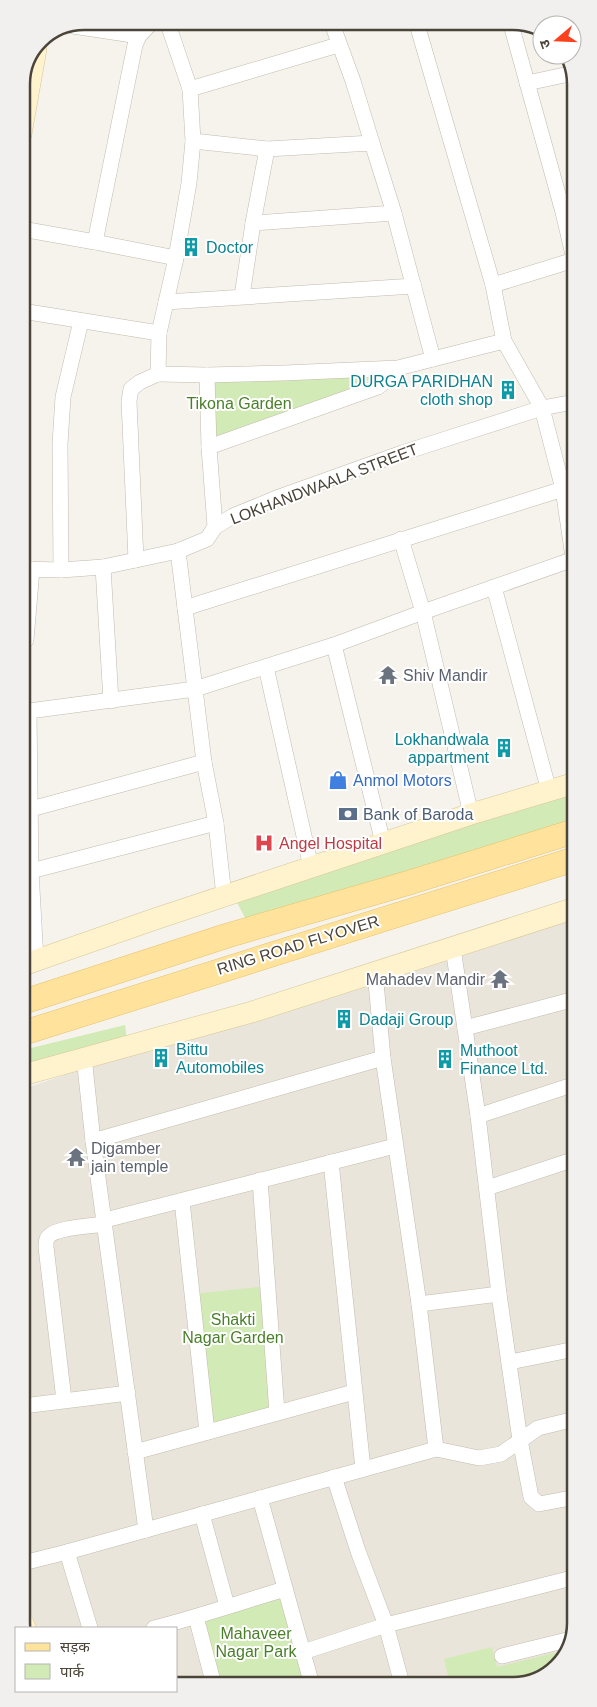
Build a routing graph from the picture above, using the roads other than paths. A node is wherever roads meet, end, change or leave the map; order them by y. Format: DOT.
graph roads {
  1 [pos="99,30"];
  2 [pos="145,30"];
  3 [pos="170,30"];
  4 [pos="334,30"];
  5 [pos="419,30"];
  6 [pos="512,30"];
  7 [pos="139,36"];
  8 [pos="338,46"];
  9 [pos="33,65"];
  10 [pos="567,75"];
  11 [pos="527,83"];
  12 [pos="30,85"];
  13 [pos="190,89"];
  14 [pos="192,141"];
  15 [pos="372,143"];
  16 [pos="267,149"];
  17 [pos="567,207"];
  18 [pos="394,213"];
  19 [pos="253,223"];
  20 [pos="30,230"];
  21 [pos="95,242"];
  22 [pos="176,258"];
  23 [pos="567,262"];
  24 [pos="493,285"];
  25 [pos="414,286"];
  26 [pos="242,296"];
  27 [pos="166,302"];
  28 [pos="30,313"];
  29 [pos="81,321"];
  30 [pos="159,333"];
  31 [pos="504,341"];
  32 [pos="433,359"];
  33 [pos="398,368"];
  34 [pos="158,374"];
  35 [pos="207,375"];
  36 [pos="567,403"];
  37 [pos="542,408"];
  38 [pos="209,447"];
  39 [pos="567,482"];
  40 [pos="567,489"];
  41 [pos="215,526"];
  42 [pos="401,539"];
  43 [pos="178,550"];
  44 [pos="136,560"];
  45 [pos="567,562"];
  46 [pos="103,567"];
  47 [pos="30,569"];
  48 [pos="62,570"];
  49 [pos="494,587"];
  50 [pos="185,608"];
  51 [pos="423,612"];
  52 [pos="334,645"];
  53 [pos="266,667"];
  54 [pos="195,689"];
  55 [pos="111,701"];
  56 [pos="30,711"];
  57 [pos="30,760"];
  58 [pos="204,762"];
  59 [pos="567,785"];
  60 [pos="549,791"];
  61 [pos="31,809"];
  62 [pos="471,814"];
  63 [pos="216,823"];
  64 [pos="567,833"];
  65 [pos="383,843"];
  66 [pos="567,861"];
  67 [pos="311,866"];
  68 [pos="32,871"];
  69 [pos="224,896"];
  70 [pos="567,911"];
  71 [pos="30,932"];
  72 [pos="453,948"];
  73 [pos="30,963"];
  74 [pos="375,972"];
  75 [pos="30,1000"];
  76 [pos="567,1001"];
  77 [pos="465,1028"];
  78 [pos="30,1031"];
  79 [pos="84,1057"];
  80 [pos="383,1058"];
  81 [pos="30,1067"];
  82 [pos="567,1087"];
  83 [pos="478,1116"];
  84 [pos="93,1140"];
  85 [pos="395,1146"];
  86 [pos="331,1162"];
  87 [pos="567,1162"];
  88 [pos="260,1180"];
  89 [pos="487,1188"];
  90 [pos="182,1200"];
  91 [pos="105,1222"];
  92 [pos="499,1294"];
  93 [pos="419,1304"];
  94 [pos="567,1351"];
  95 [pos="510,1362"];
  96 [pos="354,1392"];
  97 [pos="128,1393"];
  98 [pos="64,1400"];
  99 [pos="30,1405"];
  100 [pos="277,1413"];
  101 [pos="567,1421"];
  102 [pos="207,1432"];
  103 [pos="520,1440"];
  104 [pos="436,1449"];
  105 [pos="135,1452"];
  106 [pos="363,1469"];
  107 [pos="334,1477"];
  108 [pos="260,1498"];
  109 [pos="567,1499"];
  110 [pos="202,1514"];
  111 [pos="146,1530"];
  112 [pos="67,1552"];
  113 [pos="30,1561"];
  114 [pos="567,1579"];
  115 [pos="285,1589"];
  116 [pos="228,1606"];
  117 [pos="196,1617"];
  118 [pos="386,1625"];
  119 [pos="90,1627"];
  120 [pos="158,1627"];
  121 [pos="564,1640"];
  122 [pos="303,1652"];
  123 [pos="502,1656"];
  124 [pos="212,1677"];
  125 [pos="310,1677"];
  126 [pos="400,1677"];
  1 -- 7 [label="street"];
  2 -- 7 [label="street"];
  3 -- 13 [label="street"];
  4 -- 8 [label="street"];
  5 -- 24 [label="street"];
  6 -- 11 [label="street"];
  7 -- 21 [label="street"];
  8 -- 13 [label="street"];
  8 -- 15 [label="street"];
  9 -- 12 [label="street"];
  10 -- 11 [label="street"];
  11 -- 17 [label="street"];
  13 -- 14 [label="street"];
  14 -- 16 [label="street"];
  14 -- 22 [label="street"];
  15 -- 16 [label="street"];
  15 -- 18 [label="street"];
  16 -- 19 [label="street"];
  18 -- 19 [label="street"];
  18 -- 25 [label="street"];
  19 -- 26 [label="street"];
  20 -- 21 [label="street"];
  21 -- 22 [label="street"];
  22 -- 27 [label="street"];
  23 -- 24 [label="street"];
  24 -- 31 [label="street"];
  25 -- 26 [label="street"];
  25 -- 32 [label="street"];
  26 -- 27 [label="street"];
  27 -- 30 [label="street"];
  28 -- 29 [label="street"];
  29 -- 30 [label="street"];
  29 -- 48 [label="street"];
  30 -- 34 [label="street"];
  31 -- 32 [label="street"];
  31 -- 37 [label="street"];
  32 -- 33 [label="street"];
  33 -- 35 [label="street"];
  33 -- 38 [label="street"];
  34 -- 35 [label="street"];
  34 -- 44 [label="street"];
  35 -- 38 [label="street"];
  36 -- 37 [label="street, LOKHANDWAALA STREET"];
  37 -- 39 [label="street"];
  37 -- 41 [label="street, LOKHANDWAALA STREET"];
  38 -- 41 [label="street"];
  40 -- 42 [label="street"];
  41 -- 43 [label="street, LOKHANDWAALA STREET"];
  42 -- 50 [label="street"];
  42 -- 51 [label="street"];
  43 -- 44 [label="street, LOKHANDWAALA STREET"];
  43 -- 50 [label="street"];
  44 -- 46 [label="street, LOKHANDWAALA STREET"];
  45 -- 49 [label="street"];
  46 -- 48 [label="street, LOKHANDWAALA STREET"];
  46 -- 55 [label="street"];
  47 -- 48 [label="street, LOKHANDWAALA STREET"];
  49 -- 51 [label="street"];
  49 -- 60 [label="street"];
  50 -- 54 [label="street"];
  51 -- 52 [label="street"];
  51 -- 62 [label="street"];
  52 -- 53 [label="street"];
  52 -- 65 [label="street"];
  53 -- 54 [label="street"];
  53 -- 67 [label="street"];
  54 -- 55 [label="street"];
  54 -- 58 [label="street"];
  55 -- 56 [label="street"];
  57 -- 61 [label="street"];
  58 -- 61 [label="street"];
  58 -- 63 [label="street"];
  59 -- 60 [label="street"];
  60 -- 62 [label="street"];
  61 -- 68 [label="street"];
  62 -- 65 [label="street"];
  63 -- 68 [label="street"];
  63 -- 69 [label="street"];
  64 -- 75 [label="main road, RING ROAD FLYOVER"];
  65 -- 67 [label="street"];
  66 -- 78 [label="main road, RING ROAD FLYOVER"];
  67 -- 69 [label="street"];
  68 -- 71 [label="street"];
  69 -- 73 [label="street"];
  70 -- 72 [label="street"];
  72 -- 74 [label="street"];
  72 -- 77 [label="street"];
  74 -- 79 [label="street"];
  74 -- 80 [label="street"];
  76 -- 77 [label="street"];
  77 -- 83 [label="street"];
  79 -- 81 [label="street"];
  79 -- 84 [label="street"];
  80 -- 84 [label="street"];
  80 -- 85 [label="street"];
  82 -- 83 [label="street"];
  83 -- 89 [label="street"];
  84 -- 91 [label="street"];
  85 -- 86 [label="street"];
  85 -- 93 [label="street"];
  86 -- 88 [label="street"];
  86 -- 96 [label="street"];
  87 -- 89 [label="street"];
  88 -- 90 [label="street"];
  88 -- 100 [label="street"];
  89 -- 92 [label="street"];
  90 -- 91 [label="street"];
  90 -- 102 [label="street"];
  91 -- 97 [label="street"];
  91 -- 98 [label="street"];
  92 -- 93 [label="street"];
  92 -- 95 [label="street"];
  93 -- 104 [label="street"];
  94 -- 95 [label="street"];
  95 -- 103 [label="street"];
  96 -- 100 [label="street"];
  96 -- 106 [label="street"];
  97 -- 98 [label="street"];
  97 -- 105 [label="street"];
  98 -- 99 [label="street"];
  100 -- 102 [label="street"];
  101 -- 103 [label="street"];
  102 -- 105 [label="street"];
  103 -- 104 [label="street"];
  103 -- 109 [label="street"];
  104 -- 106 [label="street"];
  105 -- 111 [label="street"];
  106 -- 107 [label="street"];
  107 -- 108 [label="street"];
  107 -- 118 [label="street"];
  108 -- 110 [label="street"];
  108 -- 115 [label="street"];
  110 -- 111 [label="street"];
  110 -- 116 [label="street"];
  111 -- 112 [label="street"];
  112 -- 113 [label="street"];
  112 -- 119 [label="street"];
  114 -- 118 [label="street"];
  115 -- 116 [label="street"];
  115 -- 122 [label="street"];
  116 -- 117 [label="street"];
  117 -- 120 [label="street"];
  117 -- 124 [label="street"];
  118 -- 122 [label="street"];
  118 -- 126 [label="street"];
  121 -- 123 [label="street"];
  122 -- 125 [label="street"];
}
